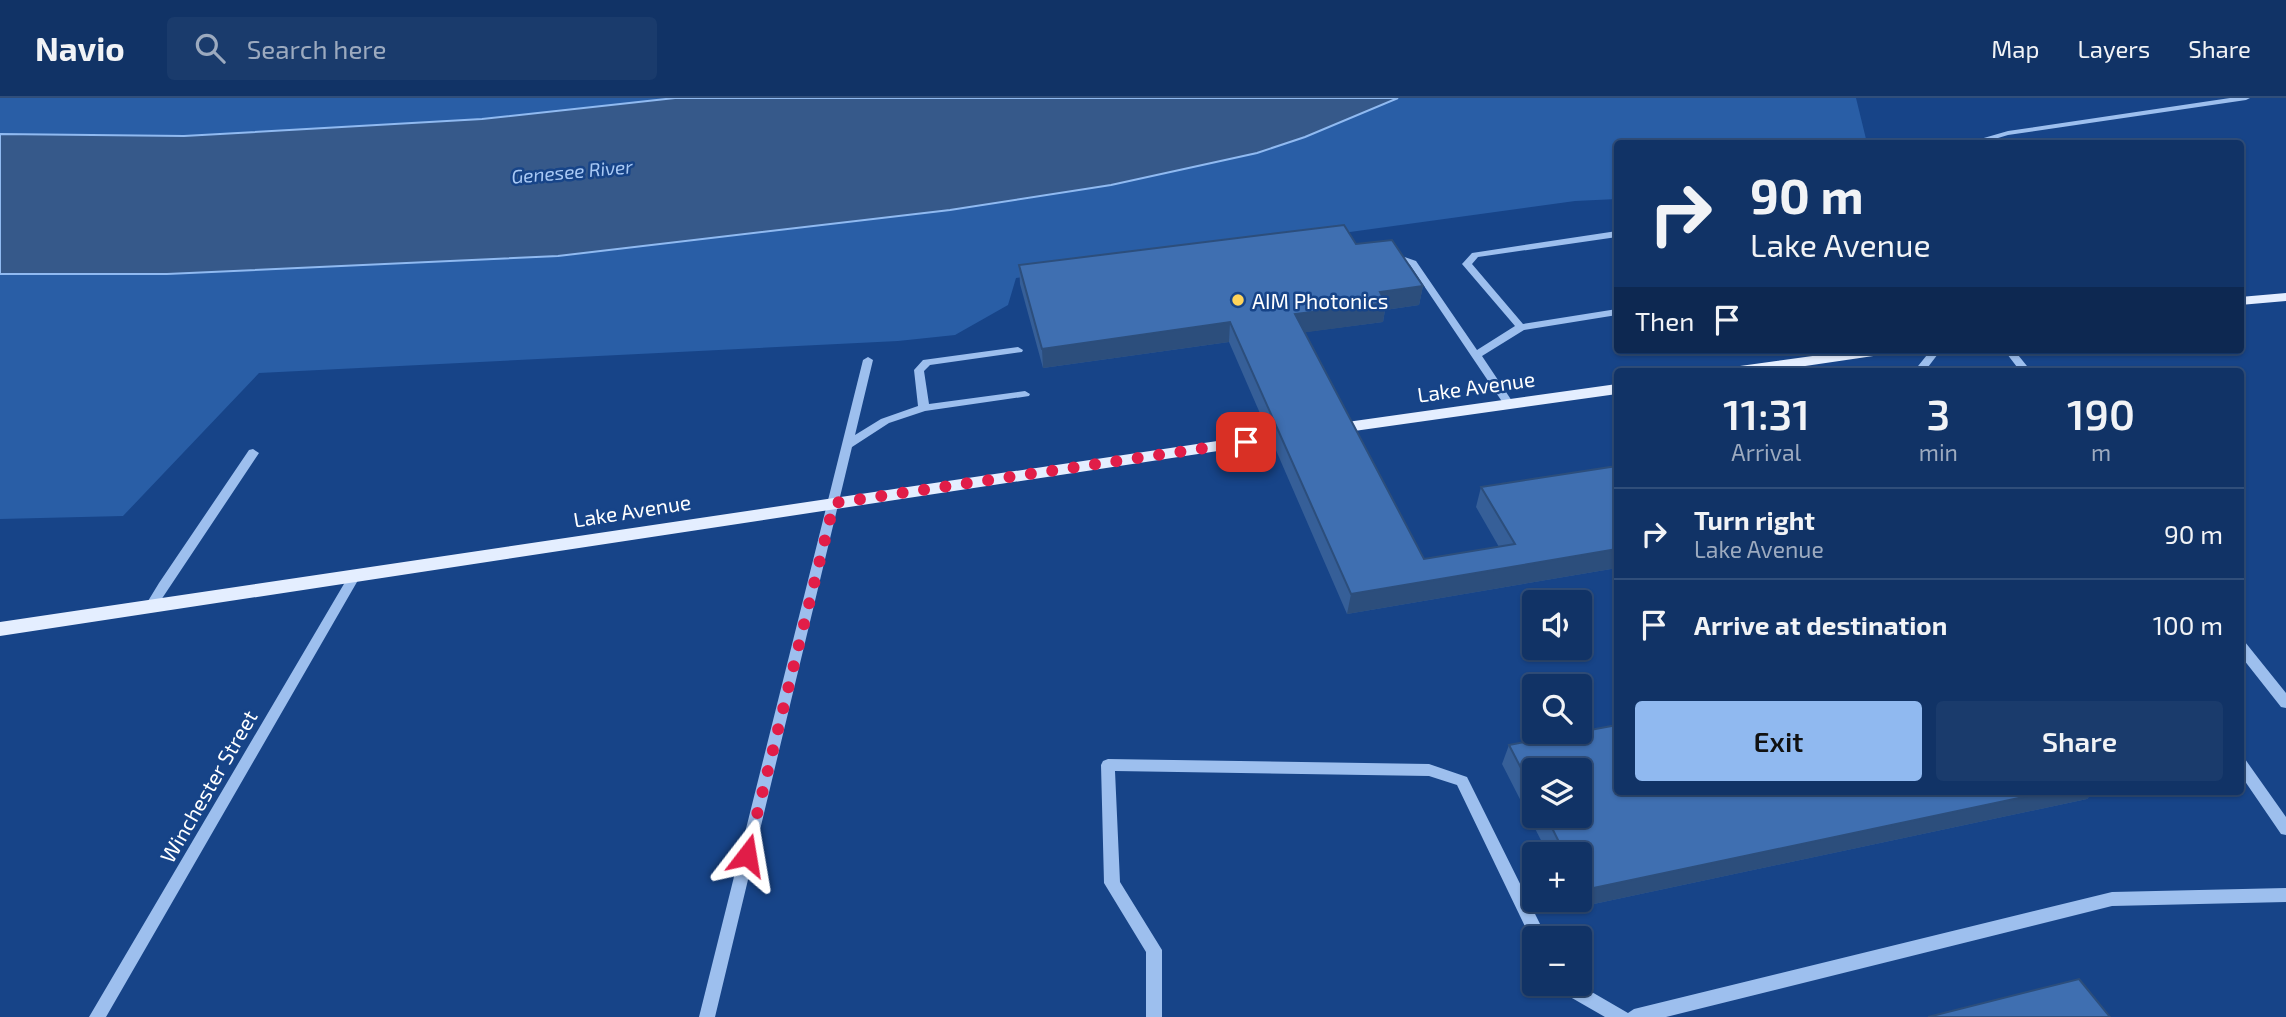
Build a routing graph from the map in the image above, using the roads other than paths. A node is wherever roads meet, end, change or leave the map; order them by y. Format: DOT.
graph roads {
  1 [pos="2246,98"];
  2 [pos="1982,140"];
  3 [pos="1614,234"];
  4 [pos="1382,253"];
  5 [pos="2286,297"];
  6 [pos="2244,301"];
  7 [pos="1614,312"];
  8 [pos="1521,327"];
  9 [pos="1018,350"];
  10 [pos="1859,354"];
  11 [pos="1933,354"];
  12 [pos="2012,354"];
  13 [pos="1476,355"];
  14 [pos="869,360"];
  15 [pos="1762,368"];
  16 [pos="1921,368"];
  17 [pos="2024,368"];
  18 [pos="1614,389"];
  19 [pos="1025,394"];
  20 [pos="1509,404"];
  21 [pos="925,408"];
  22 [pos="1340,428"];
  23 [pos="1271,438"];
  24 [pos="848,445"];
  25 [pos="253,453"];
  26 [pos="834,503"];
  27 [pos="355,575"];
  28 [pos="151,606"];
  29 [pos="0,629"];
  30 [pos="2244,653"];
  31 [pos="2286,703"];
  32 [pos="2244,769"];
  33 [pos="2286,829"];
  34 [pos="2286,895"];
  35 [pos="1533,926"];
  36 [pos="1585,996"];
  37 [pos="97,1017"];
  38 [pos="707,1017"];
  39 [pos="1154,1017"];
  40 [pos="1621,1017"];
  41 [pos="1634,1017"];
  1 -- 2 [label="street"];
  3 -- 8 [label="street"];
  4 -- 13 [label="street"];
  5 -- 6 [label="main road"];
  7 -- 8 [label="street"];
  8 -- 13 [label="street"];
  9 -- 21 [label="street"];
  10 -- 15 [label="main road"];
  11 -- 16 [label="street"];
  12 -- 17 [label="lane"];
  13 -- 20 [label="street"];
  14 -- 24 [label="street"];
  18 -- 20 [label="main road, Lake Avenue"];
  19 -- 21 [label="street"];
  20 -- 22 [label="main road, Lake Avenue"];
  21 -- 24 [label="street"];
  23 -- 26 [label="main road, Lake Avenue"];
  24 -- 26 [label="street"];
  25 -- 28 [label="street"];
  26 -- 27 [label="main road, Lake Avenue"];
  26 -- 38 [label="street"];
  27 -- 28 [label="main road, Lake Avenue"];
  27 -- 37 [label="street, Winchester Street"];
  28 -- 29 [label="main road, Lake Avenue"];
  30 -- 31 [label="street"];
  32 -- 33 [label="street"];
  34 -- 41 [label="street"];
  35 -- 39 [label="street"];
  36 -- 40 [label="street"];
}
